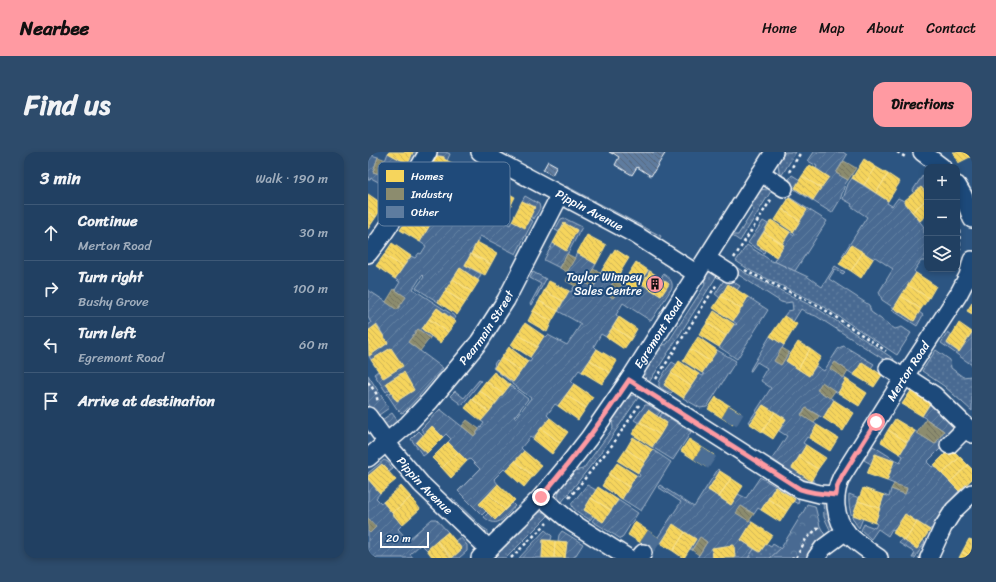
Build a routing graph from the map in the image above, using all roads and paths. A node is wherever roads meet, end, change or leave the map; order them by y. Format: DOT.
graph roads {
  1 [pos="428,152"];
  2 [pos="480,152"];
  3 [pos="774,152"];
  4 [pos="922,152"];
  5 [pos="422,162"];
  6 [pos="499,162"];
  7 [pos="938,164"];
  8 [pos="510,168"];
  9 [pos="761,173"];
  10 [pos="784,188"];
  11 [pos="960,190"];
  12 [pos="560,195"];
  13 [pos="768,204"];
  14 [pos="965,222"];
  15 [pos="388,226"];
  16 [pos="368,254"];
  17 [pos="966,256"];
  18 [pos="707,259"];
  19 [pos="731,270"];
  20 [pos="697,274"];
  21 [pos="889,360"];
  22 [pos="904,377"];
  23 [pos="629,380"];
  24 [pos="368,382"];
  25 [pos="648,392"];
  26 [pos="373,412"];
  27 [pos="970,431"];
  28 [pos="387,443"];
  29 [pos="949,445"];
  30 [pos="368,458"];
  31 [pos="972,493"];
  32 [pos="836,495"];
  33 [pos="541,497"];
  34 [pos="558,511"];
  35 [pos="846,531"];
  36 [pos="484,554"];
  37 [pos="637,556"];
  38 [pos="796,557"];
  39 [pos="511,558"];
  40 [pos="791,558"];
  41 [pos="816,558"];
  42 [pos="879,558"];
  43 [pos="929,558"];
  1 -- 5 [label="street"];
  2 -- 6 [label="street, Pippin Avenue"];
  3 -- 9 [label="street, Egremont Road"];
  4 -- 7 [label="street"];
  8 -- 12 [label="street, Pippin Avenue"];
  9 -- 10 [label="street"];
  9 -- 18 [label="street, Egremont Road"];
  11 -- 14 [label="street"];
  12 -- 20 [label="street, Pippin Avenue"];
  12 -- 28 [label="street, Pearmain Street"];
  13 -- 19 [label="path"];
  14 -- 17 [label="path"];
  15 -- 16 [label="street"];
  17 -- 22 [label="street, Merton Road"];
  18 -- 19 [label="street"];
  18 -- 20 [label="street, Egremont Road"];
  19 -- 21 [label="path"];
  19 -- 25 [label="path"];
  20 -- 23 [label="street, Egremont Road"];
  21 -- 22 [label="street"];
  22 -- 27 [label="street"];
  22 -- 32 [label="street, Merton Road"];
  23 -- 25 [label="street"];
  23 -- 33 [label="street, Egremont Road"];
  24 -- 26 [label="path"];
  25 -- 32 [label="street"];
  25 -- 34 [label="path"];
  26 -- 28 [label="street, Pippin Avenue"];
  27 -- 29 [label="street"];
  28 -- 30 [label="street, Pearmain Street"];
  28 -- 36 [label="street, Pippin Avenue"];
  31 -- 43 [label="street"];
  32 -- 35 [label="street, Merton Road"];
  33 -- 34 [label="street"];
  33 -- 36 [label="street, Egremont Road"];
  34 -- 37 [label="street"];
  34 -- 39 [label="path"];
  35 -- 41 [label="street"];
  35 -- 42 [label="street, Merton Road"];
  38 -- 40 [label="path"];
}
